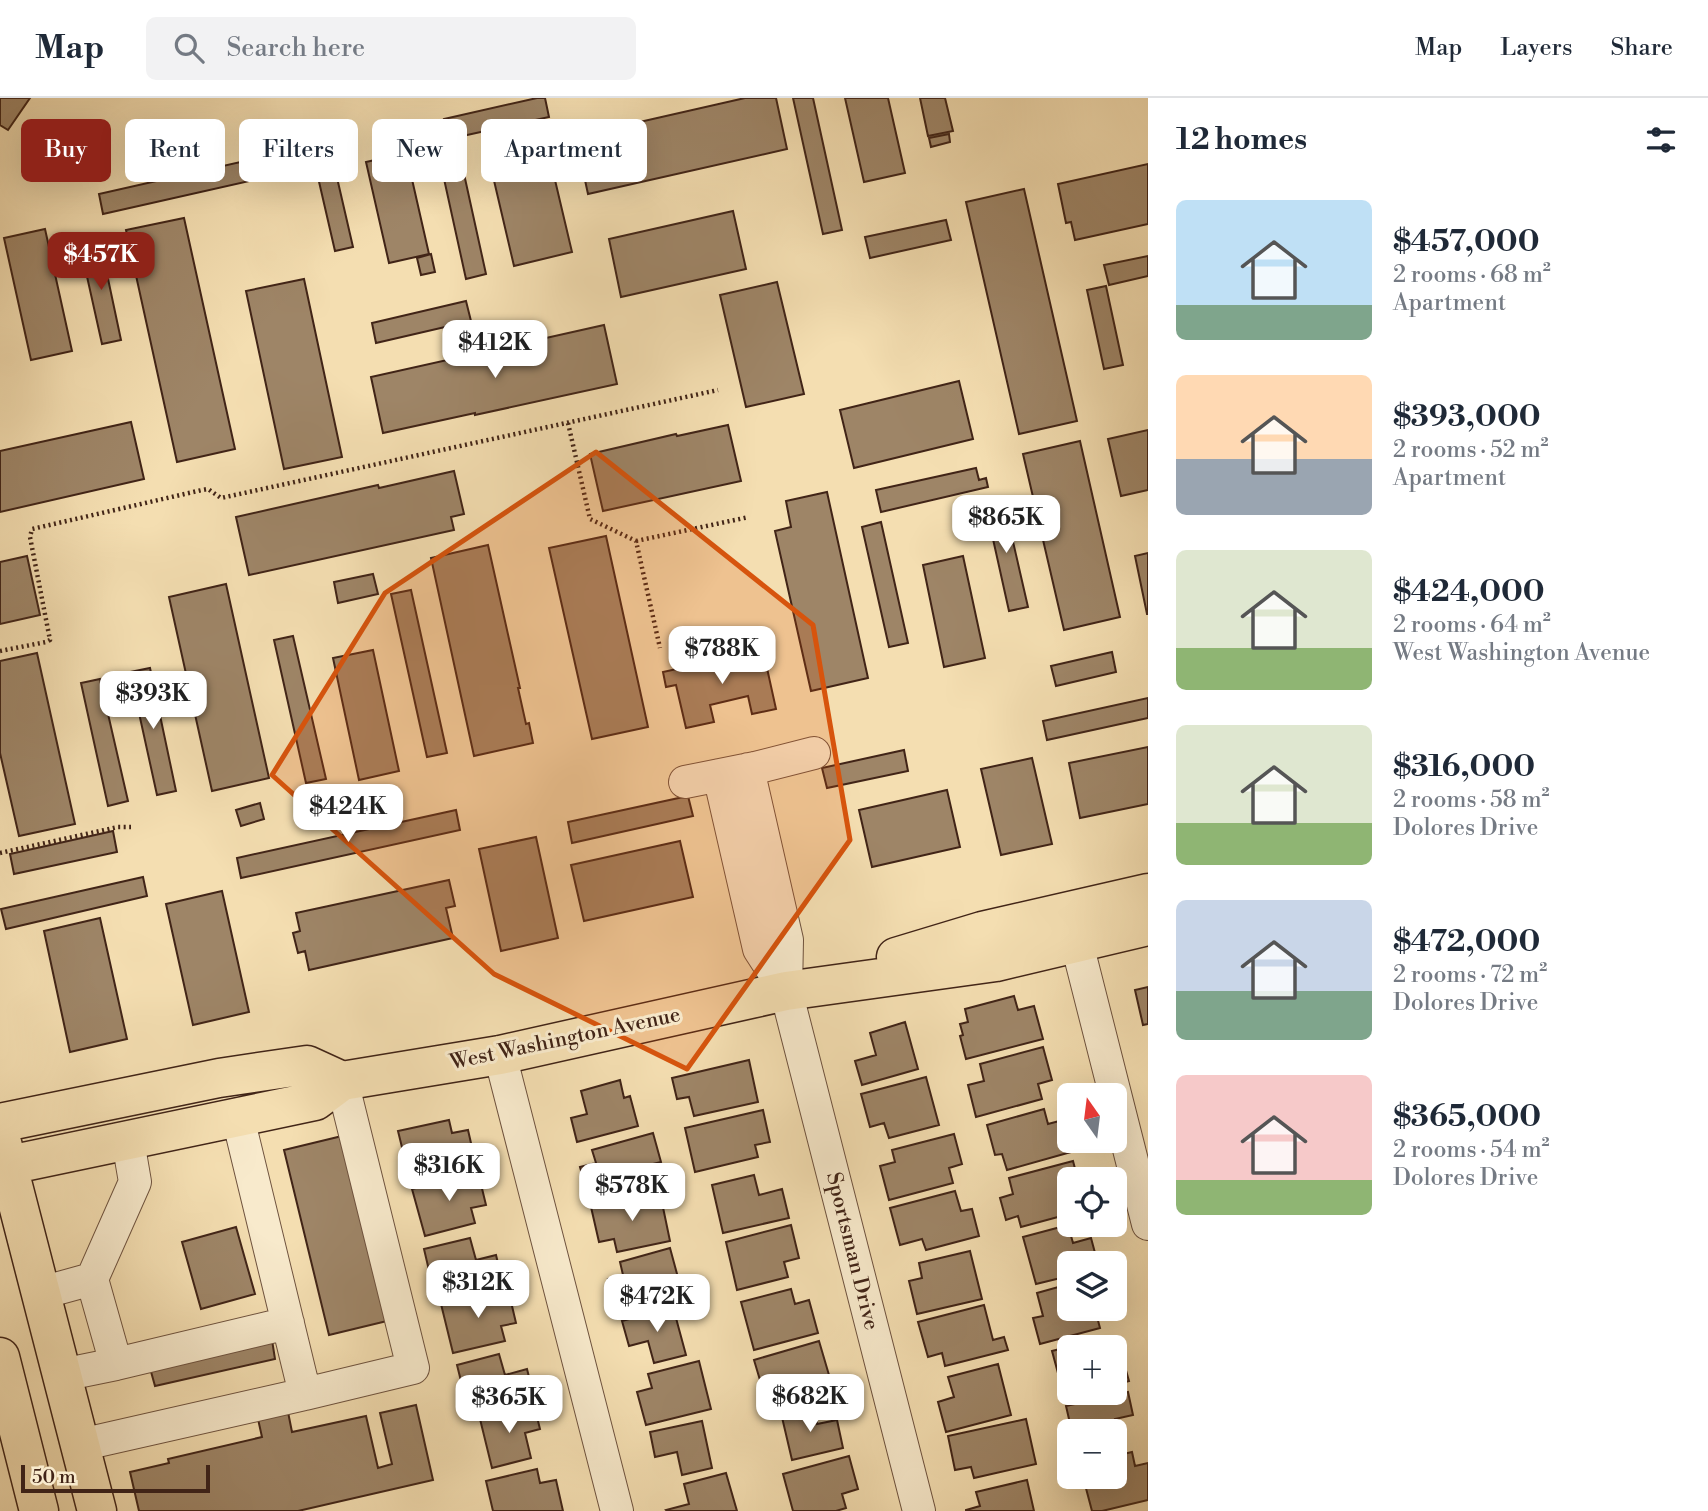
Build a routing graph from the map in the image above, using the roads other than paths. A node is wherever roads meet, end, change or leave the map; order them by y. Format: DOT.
graph roads {
  1 [pos="814,753"];
  2 [pos="734,772"];
  3 [pos="685,782"];
  4 [pos="1148,893"];
  5 [pos="1148,926"];
  6 [pos="1077,944"];
  7 [pos="786,991"];
  8 [pos="500,1055"];
  9 [pos="342,1081"];
  10 [pos="238,1118"];
  11 [pos="0,1123"];
  12 [pos="128,1141"];
  13 [pos="3,1156"];
  14 [pos="1148,1224"];
  15 [pos="92,1279"];
  16 [pos="41,1293"];
  17 [pos="288,1323"];
  18 [pos="117,1364"];
  19 [pos="2,1376"];
  20 [pos="62,1376"];
  21 [pos="305,1394"];
  22 [pos="80,1445"];
  23 [pos="38,1511"];
  24 [pos="97,1511"];
  25 [pos="617,1511"];
  26 [pos="919,1511"];
  1 -- 2 [label="street"];
  2 -- 3 [label="street"];
  2 -- 7 [label="street, Sportsman Drive"];
  4 -- 7 [label="main road, West Washington Avenue"];
  5 -- 6 [label="main road, West Washington Avenue"];
  6 -- 7 [label="main road, West Washington Avenue"];
  6 -- 14 [label="street"];
  7 -- 8 [label="main road, West Washington Avenue"];
  7 -- 26 [label="street, Sportsman Drive"];
  8 -- 9 [label="main road, West Washington Avenue"];
  8 -- 25 [label="street"];
  9 -- 10 [label="main road, West Washington Avenue"];
  9 -- 11 [label="main road"];
  9 -- 21 [label="street"];
  10 -- 12 [label="main road, West Washington Avenue"];
  10 -- 17 [label="street"];
  12 -- 13 [label="main road, West Washington Avenue"];
  12 -- 15 [label="street"];
  13 -- 16 [label="main road"];
  15 -- 16 [label="street"];
  15 -- 18 [label="street"];
  16 -- 20 [label="main road"];
  17 -- 18 [label="street"];
  17 -- 21 [label="street"];
  18 -- 20 [label="street"];
  19 -- 23 [label="main road"];
  20 -- 22 [label="main road"];
  21 -- 22 [label="street"];
  22 -- 24 [label="main road"];
}
